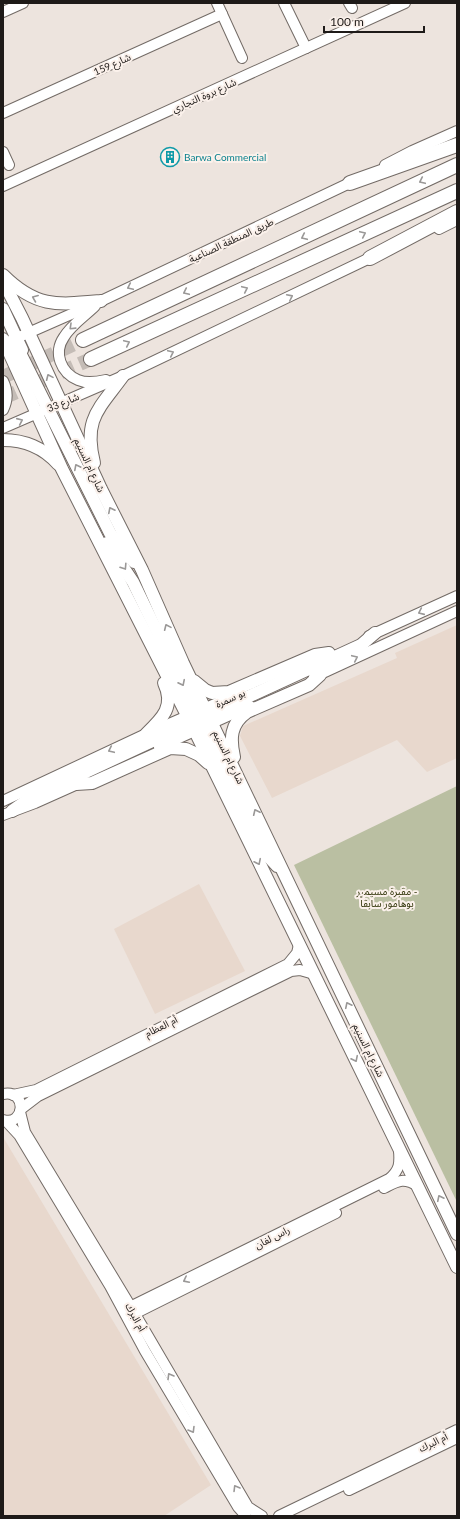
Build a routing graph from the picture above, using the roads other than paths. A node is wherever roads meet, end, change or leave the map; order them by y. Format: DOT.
graph roads {
  1 [pos="23,3"];
  2 [pos="216,3"];
  3 [pos="284,3"];
  4 [pos="405,3"];
  5 [pos="3,12"];
  6 [pos="222,14"];
  7 [pos="306,48"];
  8 [pos="242,58"];
  9 [pos="3,113"];
  10 [pos="457,131"];
  11 [pos="457,144"];
  12 [pos="3,152"];
  13 [pos="9,165"];
  14 [pos="457,165"];
  15 [pos="350,183"];
  16 [pos="3,186"];
  17 [pos="457,191"];
  18 [pos="457,212"];
  19 [pos="457,220"];
  20 [pos="370,258"];
  21 [pos="3,274"];
  22 [pos="3,281"];
  23 [pos="101,301"];
  24 [pos="3,309"];
  25 [pos="29,333"];
  26 [pos="17,339"];
  27 [pos="83,340"];
  28 [pos="4,342"];
  29 [pos="91,359"];
  30 [pos="123,376"];
  31 [pos="3,381"];
  32 [pos="60,403"];
  33 [pos="3,410"];
  34 [pos="42,411"];
  35 [pos="3,428"];
  36 [pos="3,440"];
  37 [pos="62,469"];
  38 [pos="101,489"];
  39 [pos="78,500"];
  40 [pos="142,570"];
  41 [pos="457,596"];
  42 [pos="457,611"];
  43 [pos="143,630"];
  44 [pos="375,634"];
  45 [pos="329,654"];
  46 [pos="183,663"];
  47 [pos="320,675"];
  48 [pos="200,719"];
  49 [pos="146,734"];
  50 [pos="210,764"];
  51 [pos="240,779"];
  52 [pos="76,784"];
  53 [pos="3,801"];
  54 [pos="8,813"];
  55 [pos="285,875"];
  56 [pos="299,945"];
  57 [pos="314,974"];
  58 [pos="125,1049"];
  59 [pos="6,1093"];
  60 [pos="21,1110"];
  61 [pos="4,1121"];
  62 [pos="398,1146"];
  63 [pos="418,1186"];
  64 [pos="457,1234"];
  65 [pos="457,1267"];
  66 [pos="113,1284"];
  67 [pos="128,1313"];
  68 [pos="457,1430"];
  69 [pos="457,1438"];
  70 [pos="246,1516"];
  71 [pos="262,1516"];
  72 [pos="278,1516"];
  73 [pos="294,1516"];
  1 -- 5 [label="street"];
  2 -- 6 [label="street"];
  3 -- 7 [label="street"];
  4 -- 7 [label="street, شارع بروة التجاري"];
  6 -- 8 [label="street"];
  6 -- 9 [label="street, شارع 159"];
  7 -- 16 [label="street, شارع بروة التجاري"];
  10 -- 15 [label="street, طريق المنطقة الصناعية"];
  11 -- 15 [label="highway"];
  12 -- 13 [label="street"];
  14 -- 27 [label="highway, one-way"];
  15 -- 23 [label="street, طريق المنطقة الصناعية, one-way"];
  29 -- 17 [label="highway, one-way"];
  18 -- 20 [label="highway"];
  19 -- 20 [label="street"];
  30 -- 20 [label="street, one-way"];
  23 -- 21 [label="main road, one-way"];
  22 -- 25 [label="main road, شارع ام السنيم"];
  23 -- 25 [label="street, طريق المنطقة الصناعية"];
  23 -- 30 [label="street, one-way"];
  24 -- 26 [label="main road"];
  25 -- 26 [label="street, طريق المنطقة الصناعية"];
  32 -- 25 [label="main road, شارع ام السنيم, one-way"];
  26 -- 28 [label="street, طريق المنطقة الصناعية"];
  26 -- 32 [label="main road"];
  28 -- 34 [label="main road, شارع ام السنيم"];
  30 -- 32 [label="street, شارع 33"];
  30 -- 38 [label="main road"];
  31 -- 33 [label="street"];
  32 -- 34 [label="street, شارع 33"];
  32 -- 38 [label="main road, شارع ام السنيم"];
  35 -- 34 [label="street, شارع 33, one-way"];
  34 -- 37 [label="main road, شارع ام السنيم"];
  40 -- 34 [label="main road, one-way"];
  36 -- 37 [label="main road"];
  37 -- 39 [label="main road, شارع ام السنيم"];
  40 -- 38 [label="main road, شارع ام السنيم, one-way"];
  39 -- 43 [label="main road, شارع ام السنيم"];
  39 -- 48 [label="main road, one-way"];
  46 -- 40 [label="main road, شارع ام السنيم, one-way"];
  41 -- 44 [label="street, بو سمرة, one-way"];
  47 -- 42 [label="street, بو سمرة, one-way"];
  43 -- 48 [label="main road, شارع ام السنيم"];
  43 -- 49 [label="main road"];
  44 -- 45 [label="street, بو سمرة"];
  44 -- 48 [label="main road"];
  45 -- 46 [label="main road"];
  45 -- 48 [label="street, بو سمرة"];
  46 -- 48 [label="main road, شارع ام السنيم"];
  47 -- 48 [label="street, بو سمرة"];
  47 -- 51 [label="main road"];
  48 -- 49 [label="street, بو سمرة"];
  48 -- 50 [label="main road, شارع ام السنيم"];
  48 -- 51 [label="main road, شارع ام السنيم"];
  48 -- 52 [label="street, بو سمرة"];
  48 -- 54 [label="main road"];
  48 -- 55 [label="main road"];
  49 -- 53 [label="street, بو سمرة, one-way"];
  50 -- 52 [label="main road"];
  50 -- 56 [label="main road, شارع ام السنيم, one-way"];
  55 -- 51 [label="main road, شارع ام السنيم, one-way"];
  52 -- 54 [label="street, بو سمرة"];
  64 -- 55 [label="main road, شارع ام السنيم, one-way"];
  56 -- 57 [label="main road, شارع ام السنيم"];
  56 -- 58 [label="street, أم العظام"];
  57 -- 58 [label="street, أم العظام"];
  57 -- 62 [label="main road, شارع ام السنيم, one-way"];
  58 -- 59 [label="street, أم العظام"];
  58 -- 60 [label="street, أم العظام"];
  59 -- 60 [label="street, أم البرك"];
  60 -- 61 [label="street, أم العظام"];
  60 -- 66 [label="street, أم البرك"];
  61 -- 66 [label="street, أم البرك"];
  62 -- 63 [label="main road, شارع ام السنيم"];
  62 -- 67 [label="street, راس لفان, one-way"];
  63 -- 65 [label="main road, شارع ام السنيم"];
  63 -- 67 [label="street, راس لفان"];
  66 -- 67 [label="street, أم البرك"];
  67 -- 70 [label="street, أم البرك, one-way"];
  71 -- 67 [label="street, أم البرك, one-way"];
  68 -- 72 [label="street, أم البرك"];
  69 -- 73 [label="street, أم البرك"];
}
